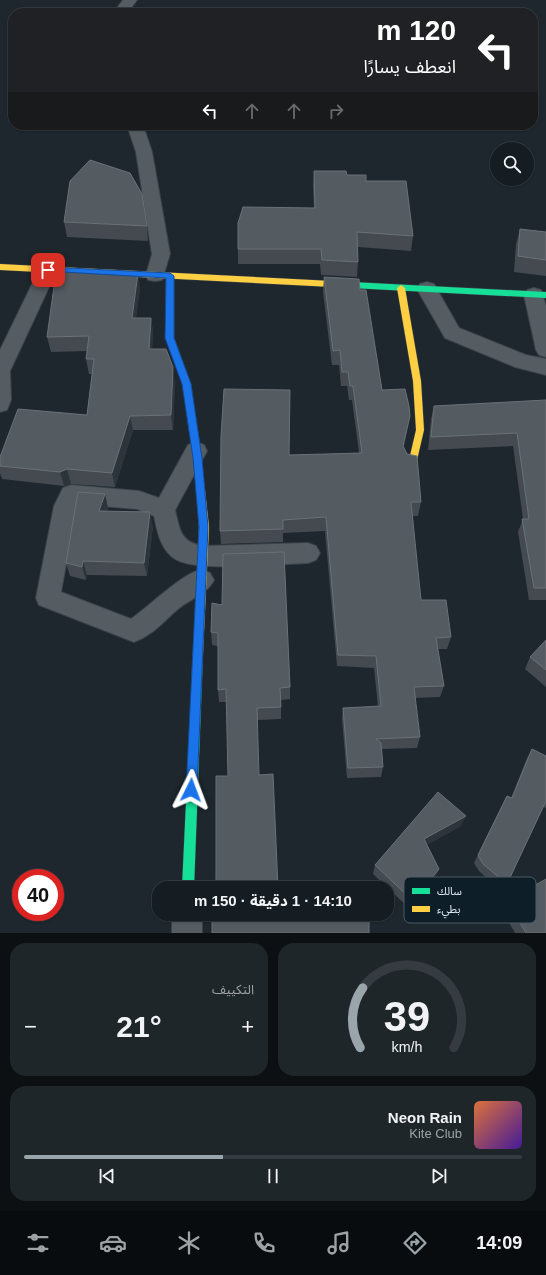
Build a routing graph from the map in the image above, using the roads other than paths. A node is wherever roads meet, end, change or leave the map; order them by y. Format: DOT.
graph roads {
  1 [pos="137,130"];
  2 [pos="0,267"];
  3 [pos="48,270"];
  4 [pos="162,275"];
  5 [pos="401,288"];
  6 [pos="427,289"];
  7 [pos="540,295"];
  8 [pos="546,350"];
  9 [pos="546,366"];
  10 [pos="0,371"];
  11 [pos="0,404"];
  12 [pos="196,451"];
  13 [pos="413,460"];
  14 [pos="164,510"];
  15 [pos="308,553"];
  16 [pos="203,556"];
  17 [pos="202,580"];
  18 [pos="188,881"];
  19 [pos="187,921"];
  20 [pos="187,933"];
  1 -- 4 [label="street"];
  2 -- 3 [label="street"];
  3 -- 4 [label="street"];
  3 -- 10 [label="street"];
  4 -- 5 [label="street"];
  4 -- 12 [label="street"];
  5 -- 6 [label="street"];
  5 -- 13 [label="street"];
  6 -- 7 [label="street"];
  6 -- 9 [label="street"];
  7 -- 8 [label="street"];
  10 -- 11 [label="street"];
  12 -- 14 [label="street"];
  12 -- 16 [label="street"];
  14 -- 16 [label="street"];
  14 -- 17 [label="street"];
  15 -- 16 [label="street"];
  16 -- 17 [label="street"];
  17 -- 18 [label="street"];
  19 -- 20 [label="street"];
}
